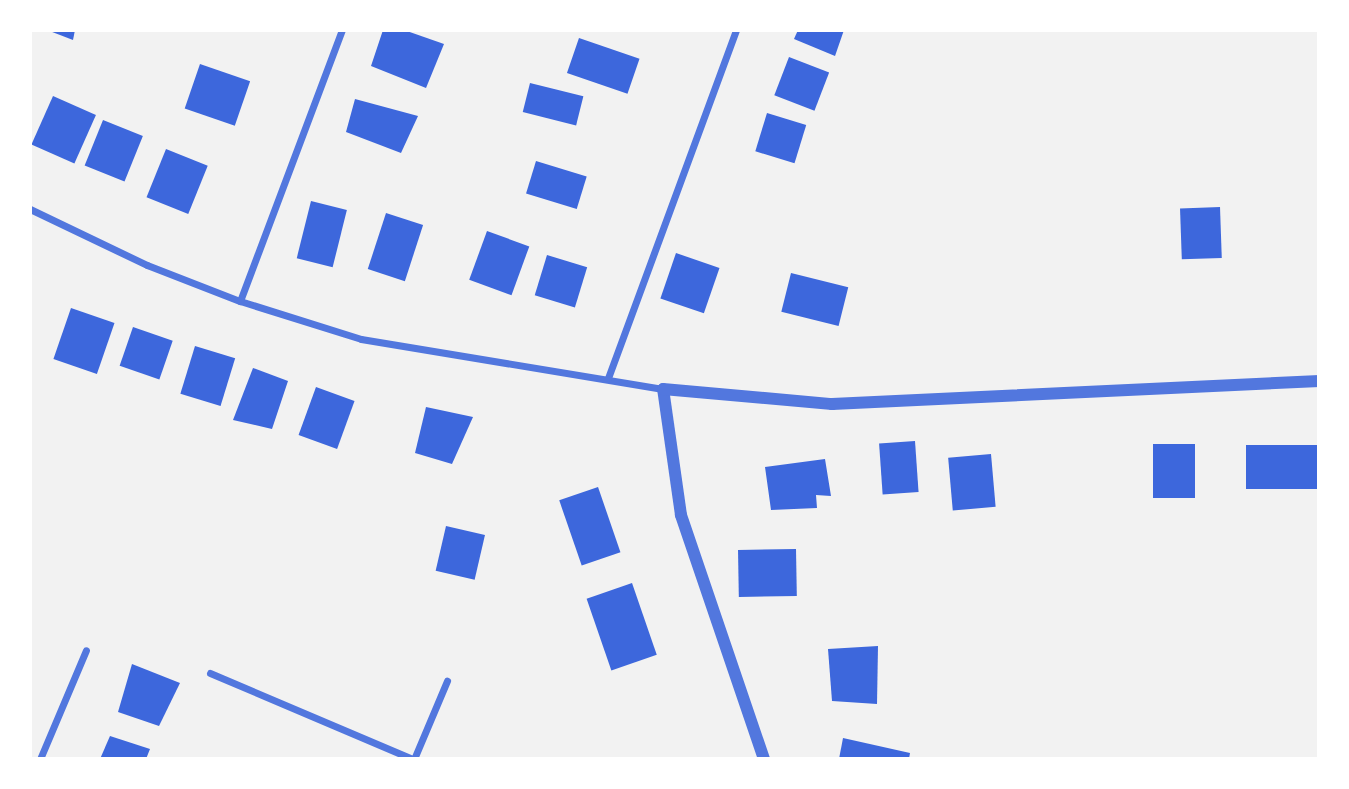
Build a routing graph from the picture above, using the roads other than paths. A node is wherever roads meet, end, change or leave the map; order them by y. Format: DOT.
graph roads {
  1 [pos="342,30"];
  2 [pos="736,30"];
  3 [pos="30,209"];
  4 [pos="240,301"];
  5 [pos="608,379"];
  6 [pos="1319,381"];
  7 [pos="663,389"];
  8 [pos="86,650"];
  9 [pos="210,673"];
  10 [pos="447,681"];
  11 [pos="40,759"];
  12 [pos="413,759"];
  13 [pos="764,759"];
  1 -- 4 [label="street"];
  2 -- 5 [label="street"];
  3 -- 4 [label="street"];
  4 -- 5 [label="street"];
  5 -- 7 [label="street"];
  6 -- 7 [label="street"];
  7 -- 13 [label="street"];
  8 -- 11 [label="street"];
  9 -- 12 [label="street"];
  10 -- 12 [label="street"];
}
